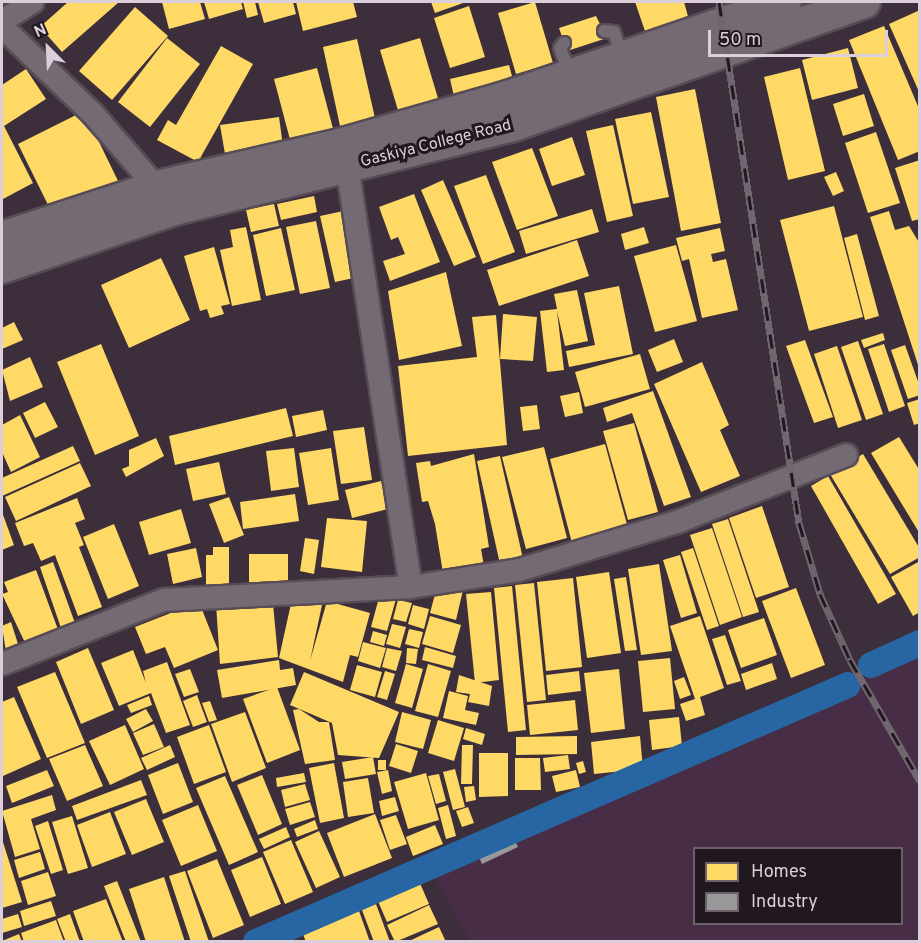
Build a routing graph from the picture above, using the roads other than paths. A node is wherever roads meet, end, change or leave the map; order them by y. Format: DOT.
graph roads {
  1 [pos="33,2"];
  2 [pos="785,2"];
  3 [pos="864,2"];
  4 [pos="2,21"];
  5 [pos="2,27"];
  6 [pos="604,31"];
  7 [pos="564,43"];
  8 [pos="622,57"];
  9 [pos="570,75"];
  10 [pos="347,165"];
  11 [pos="166,198"];
  12 [pos="2,238"];
  13 [pos="2,267"];
  14 [pos="846,455"];
  15 [pos="411,587"];
  16 [pos="2,664"];
  1 -- 4 [label="street"];
  2 -- 8 [label="main road, Gaskiya College Road"];
  3 -- 10 [label="main road, Gaskiya College Road"];
  5 -- 11 [label="street"];
  6 -- 8 [label="lane"];
  7 -- 9 [label="lane"];
  8 -- 9 [label="main road, Gaskiya College Road"];
  9 -- 11 [label="main road, Gaskiya College Road"];
  10 -- 11 [label="main road, Gaskiya College Road"];
  10 -- 15 [label="street"];
  11 -- 12 [label="main road, Gaskiya College Road"];
  11 -- 13 [label="main road, Gaskiya College Road"];
  14 -- 15 [label="street"];
  15 -- 16 [label="street"];
}
